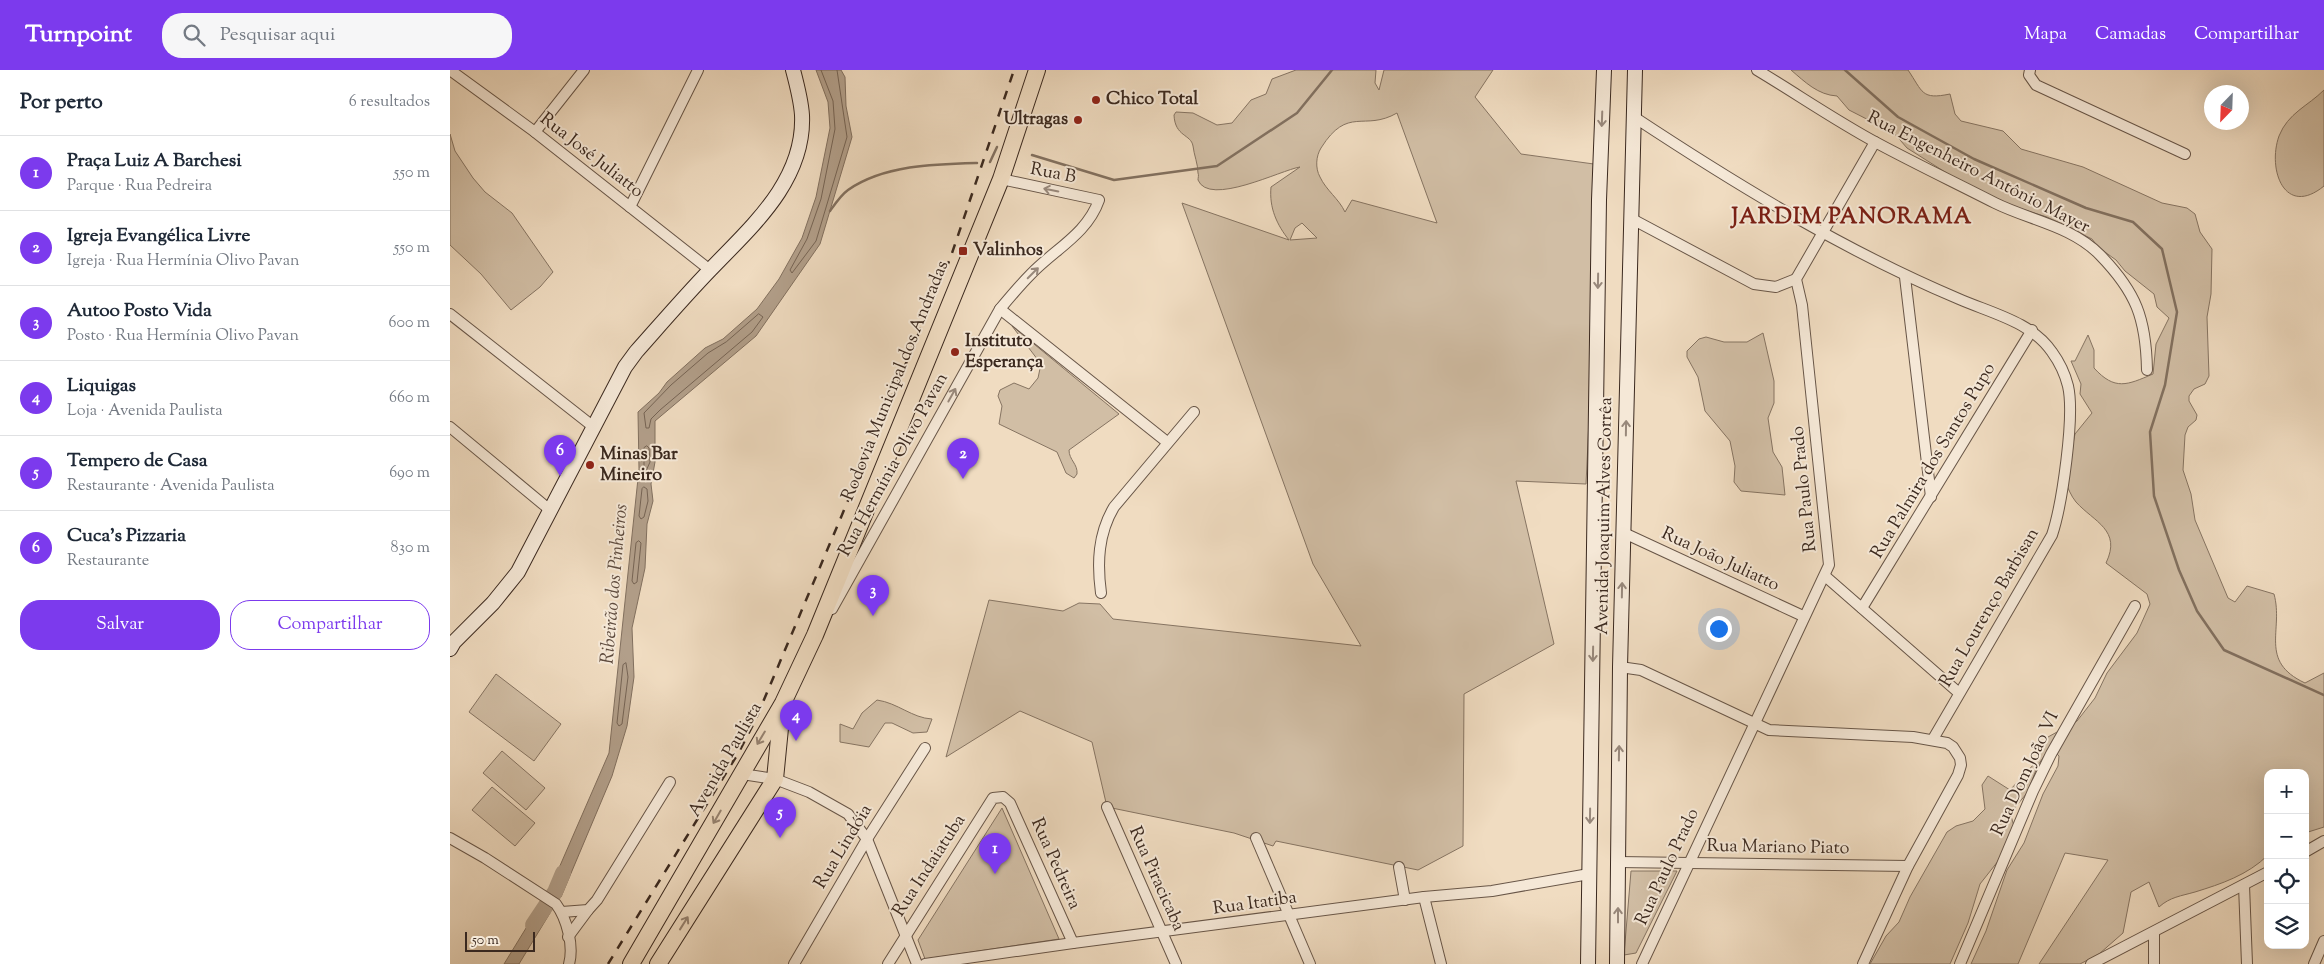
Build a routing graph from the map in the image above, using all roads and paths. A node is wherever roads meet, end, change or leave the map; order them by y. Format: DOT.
graph roads {
  1 [pos="451,70"];
  2 [pos="584,70"];
  3 [pos="698,70"];
  4 [pos="793,70"];
  5 [pos="1037,70"];
  6 [pos="1604,70"];
  7 [pos="1635,70"];
  8 [pos="1757,70"];
  9 [pos="2030,70"];
  10 [pos="1634,118"];
  11 [pos="535,132"];
  12 [pos="1875,142"];
  13 [pos="2185,154"];
  14 [pos="1000,179"];
  15 [pos="1099,200"];
  16 [pos="630,207"];
  17 [pos="1632,219"];
  18 [pos="1823,233"];
  19 [pos="710,270"];
  20 [pos="1905,277"];
  21 [pos="1796,279"];
  22 [pos="1000,309"];
  23 [pos="450,314"];
  24 [pos="2032,330"];
  25 [pos="2147,370"];
  26 [pos="1194,412"];
  27 [pos="450,427"];
  28 [pos="595,428"];
  29 [pos="1167,442"];
  30 [pos="1931,497"];
  31 [pos="550,510"];
  32 [pos="1624,533"];
  33 [pos="1825,576"];
  34 [pos="1101,594"];
  35 [pos="2134,606"];
  36 [pos="1862,608"];
  37 [pos="1803,616"];
  38 [pos="815,635"];
  39 [pos="451,643"];
  40 [pos="1620,667"];
  41 [pos="1960,693"];
  42 [pos="783,702"];
  43 [pos="1753,723"];
  44 [pos="1933,739"];
  45 [pos="925,748"];
  46 [pos="742,774"];
  47 [pos="775,779"];
  48 [pos="670,782"];
  49 [pos="1006,798"];
  50 [pos="1107,808"];
  51 [pos="450,838"];
  52 [pos="1256,838"];
  53 [pos="867,839"];
  54 [pos="2324,841"];
  55 [pos="2309,850"];
  56 [pos="1618,862"];
  57 [pos="1688,862"];
  58 [pos="1908,866"];
  59 [pos="1399,867"];
  60 [pos="1588,874"];
  61 [pos="2264,874"];
  62 [pos="2244,885"];
  63 [pos="1424,897"];
  64 [pos="1406,900"];
  65 [pos="559,908"];
  66 [pos="588,910"];
  67 [pos="1288,915"];
  68 [pos="2154,932"];
  69 [pos="1162,933"];
  70 [pos="904,936"];
  71 [pos="568,937"];
  72 [pos="2324,941"];
  73 [pos="1073,943"];
  74 [pos="569,964"];
  75 [pos="631,964"];
  76 [pos="658,964"];
  77 [pos="794,964"];
  78 [pos="888,964"];
  79 [pos="917,964"];
  80 [pos="926,964"];
  81 [pos="1176,964"];
  82 [pos="1310,964"];
  83 [pos="1441,964"];
  84 [pos="1588,964"];
  85 [pos="1617,964"];
  86 [pos="1642,964"];
  87 [pos="1863,964"];
  88 [pos="1960,964"];
  89 [pos="2091,964"];
  90 [pos="2154,964"];
  91 [pos="2247,964"];
  92 [pos="2314,964"];
  1 -- 11 [label="street, Rua José Juliatto"];
  2 -- 11 [label="street"];
  3 -- 16 [label="street"];
  4 -- 19 [label="main road"];
  5 -- 14 [label="main road, Rodovia Municipal dos Andradas"];
  6 -- 60 [label="main road, Avenida Joaquim Alves Corrêa, one-way"];
  7 -- 10 [label="main road, Avenida Joaquim Alves Corrêa"];
  8 -- 12 [label="street, Rua Engenheiro Antônio Mayer"];
  9 -- 13 [label="street"];
  10 -- 17 [label="main road, Avenida Joaquim Alves Corrêa"];
  10 -- 18 [label="street, Rua Lourenço Barbisan"];
  11 -- 16 [label="street, Rua José Juliatto"];
  12 -- 18 [label="street"];
  12 -- 25 [label="street, Rua Engenheiro Antônio Mayer"];
  15 -- 14 [label="street, Rua B, one-way"];
  14 -- 38 [label="main road, Rodovia Municipal dos Andradas"];
  22 -- 15 [label="street, Rua Hermínia Olivo Pavan, one-way"];
  16 -- 19 [label="street, Rua José Juliatto"];
  17 -- 21 [label="street"];
  32 -- 17 [label="main road, Avenida Joaquim Alves Corrêa, one-way"];
  18 -- 20 [label="street, Rua Lourenço Barbisan"];
  18 -- 21 [label="street"];
  19 -- 28 [label="main road"];
  20 -- 24 [label="street, Rua Lourenço Barbisan"];
  20 -- 30 [label="street"];
  21 -- 33 [label="street, Rua Paulo Prado"];
  22 -- 29 [label="street"];
  38 -- 22 [label="street, Rua Hermínia Olivo Pavan, one-way"];
  23 -- 28 [label="street"];
  24 -- 30 [label="street, Rua Palmira dos Santos Pupo"];
  24 -- 41 [label="street, Rua Lourenço Barbisan"];
  26 -- 29 [label="street"];
  27 -- 31 [label="street"];
  28 -- 31 [label="main road"];
  29 -- 34 [label="street"];
  30 -- 36 [label="street, Rua Palmira dos Santos Pupo"];
  31 -- 39 [label="main road"];
  32 -- 37 [label="street, Rua João Juliatto"];
  40 -- 32 [label="main road, Avenida Joaquim Alves Corrêa, one-way"];
  33 -- 36 [label="street"];
  33 -- 37 [label="street, Rua Paulo Prado"];
  35 -- 88 [label="street, Rua Dom João VI"];
  36 -- 41 [label="street"];
  37 -- 43 [label="street, Rua Paulo Prado"];
  38 -- 42 [label="main road, Rodovia Municipal dos Andradas"];
  40 -- 43 [label="street"];
  56 -- 40 [label="main road, Avenida Joaquim Alves Corrêa, one-way"];
  41 -- 44 [label="street, Rua Lourenço Barbisan"];
  42 -- 46 [label="main road, Avenida Paulista, one-way"];
  42 -- 47 [label="main road, Avenida Paulista"];
  43 -- 44 [label="street"];
  43 -- 57 [label="street, Rua Paulo Prado"];
  44 -- 58 [label="street"];
  45 -- 53 [label="street, Rua Lindóia"];
  46 -- 47 [label="street"];
  46 -- 75 [label="main road, Avenida Paulista, one-way"];
  47 -- 53 [label="street"];
  76 -- 47 [label="main road, Avenida Paulista, one-way"];
  48 -- 66 [label="street"];
  49 -- 70 [label="street, Rua Indaiatuba"];
  49 -- 73 [label="street, Rua Pedreira"];
  50 -- 69 [label="street, Rua Piracicaba"];
  51 -- 65 [label="street"];
  52 -- 67 [label="street"];
  53 -- 70 [label="street"];
  53 -- 77 [label="street, Rua Lindóia"];
  54 -- 55 [label="street"];
  56 -- 57 [label="street, Rua Mariano Piato"];
  85 -- 56 [label="main road, Avenida Joaquim Alves Corrêa, one-way"];
  57 -- 58 [label="street, Rua Mariano Piato"];
  57 -- 86 [label="street, Rua Paulo Prado"];
  58 -- 87 [label="street"];
  59 -- 64 [label="street"];
  60 -- 63 [label="street, Rua Itatiba"];
  60 -- 84 [label="main road, Avenida Joaquim Alves Corrêa"];
  61 -- 62 [label="street"];
  62 -- 68 [label="street"];
  62 -- 91 [label="street"];
  63 -- 64 [label="street, Rua Itatiba"];
  63 -- 83 [label="street"];
  64 -- 67 [label="street, Rua Itatiba"];
  65 -- 66 [label="street"];
  65 -- 71 [label="street"];
  66 -- 71 [label="street"];
  67 -- 69 [label="street, Rua Itatiba"];
  67 -- 82 [label="street"];
  68 -- 89 [label="street"];
  68 -- 90 [label="street"];
  69 -- 73 [label="street, Rua Itatiba"];
  69 -- 81 [label="street, Rua Piracicaba"];
  70 -- 78 [label="street, Rua Indaiatuba"];
  70 -- 79 [label="street"];
  71 -- 74 [label="street"];
  72 -- 92 [label="street"];
  73 -- 80 [label="street, Rua Itatiba"];
}
